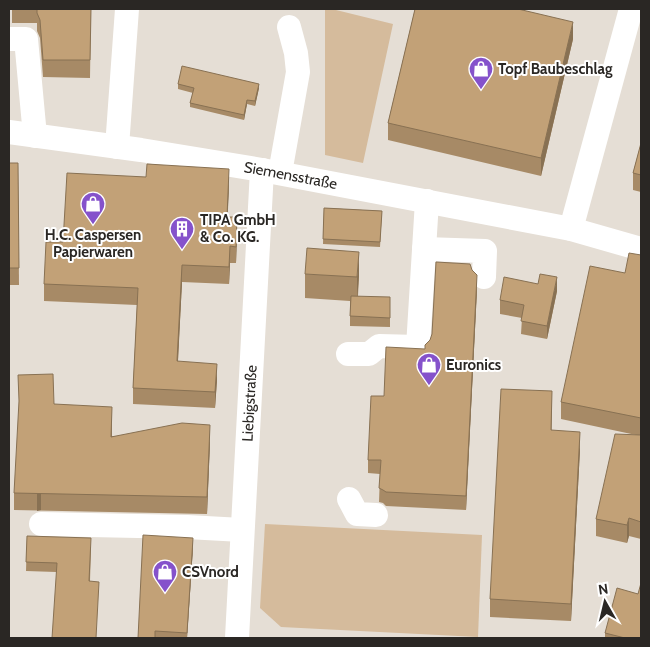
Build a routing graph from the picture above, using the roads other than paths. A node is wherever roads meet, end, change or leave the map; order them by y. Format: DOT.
graph roads {
  1 [pos="127,9"];
  2 [pos="631,9"];
  3 [pos="289,27"];
  4 [pos="9,39"];
  5 [pos="9,132"];
  6 [pos="35,136"];
  7 [pos="117,147"];
  8 [pos="271,171"];
  9 [pos="427,201"];
  10 [pos="571,229"];
  11 [pos="424,249"];
  12 [pos="641,249"];
  13 [pos="484,277"];
  14 [pos="348,354"];
  15 [pos="349,499"];
  16 [pos="376,515"];
  17 [pos="41,524"];
  18 [pos="242,530"];
  19 [pos="237,638"];
  1 -- 7 [label="street"];
  2 -- 10 [label="street"];
  3 -- 8 [label="street, Liebigstraße"];
  4 -- 6 [label="street"];
  5 -- 6 [label="street, Siemensstraße"];
  6 -- 7 [label="street, Siemensstraße"];
  7 -- 8 [label="street, Siemensstraße"];
  8 -- 9 [label="street, Siemensstraße"];
  8 -- 18 [label="street, Liebigstraße"];
  9 -- 10 [label="street, Siemensstraße"];
  9 -- 11 [label="street"];
  10 -- 12 [label="street, Siemensstraße"];
  11 -- 13 [label="street"];
  11 -- 14 [label="street"];
  15 -- 16 [label="street"];
  17 -- 18 [label="street"];
  18 -- 19 [label="street, Liebigstraße"];
}
